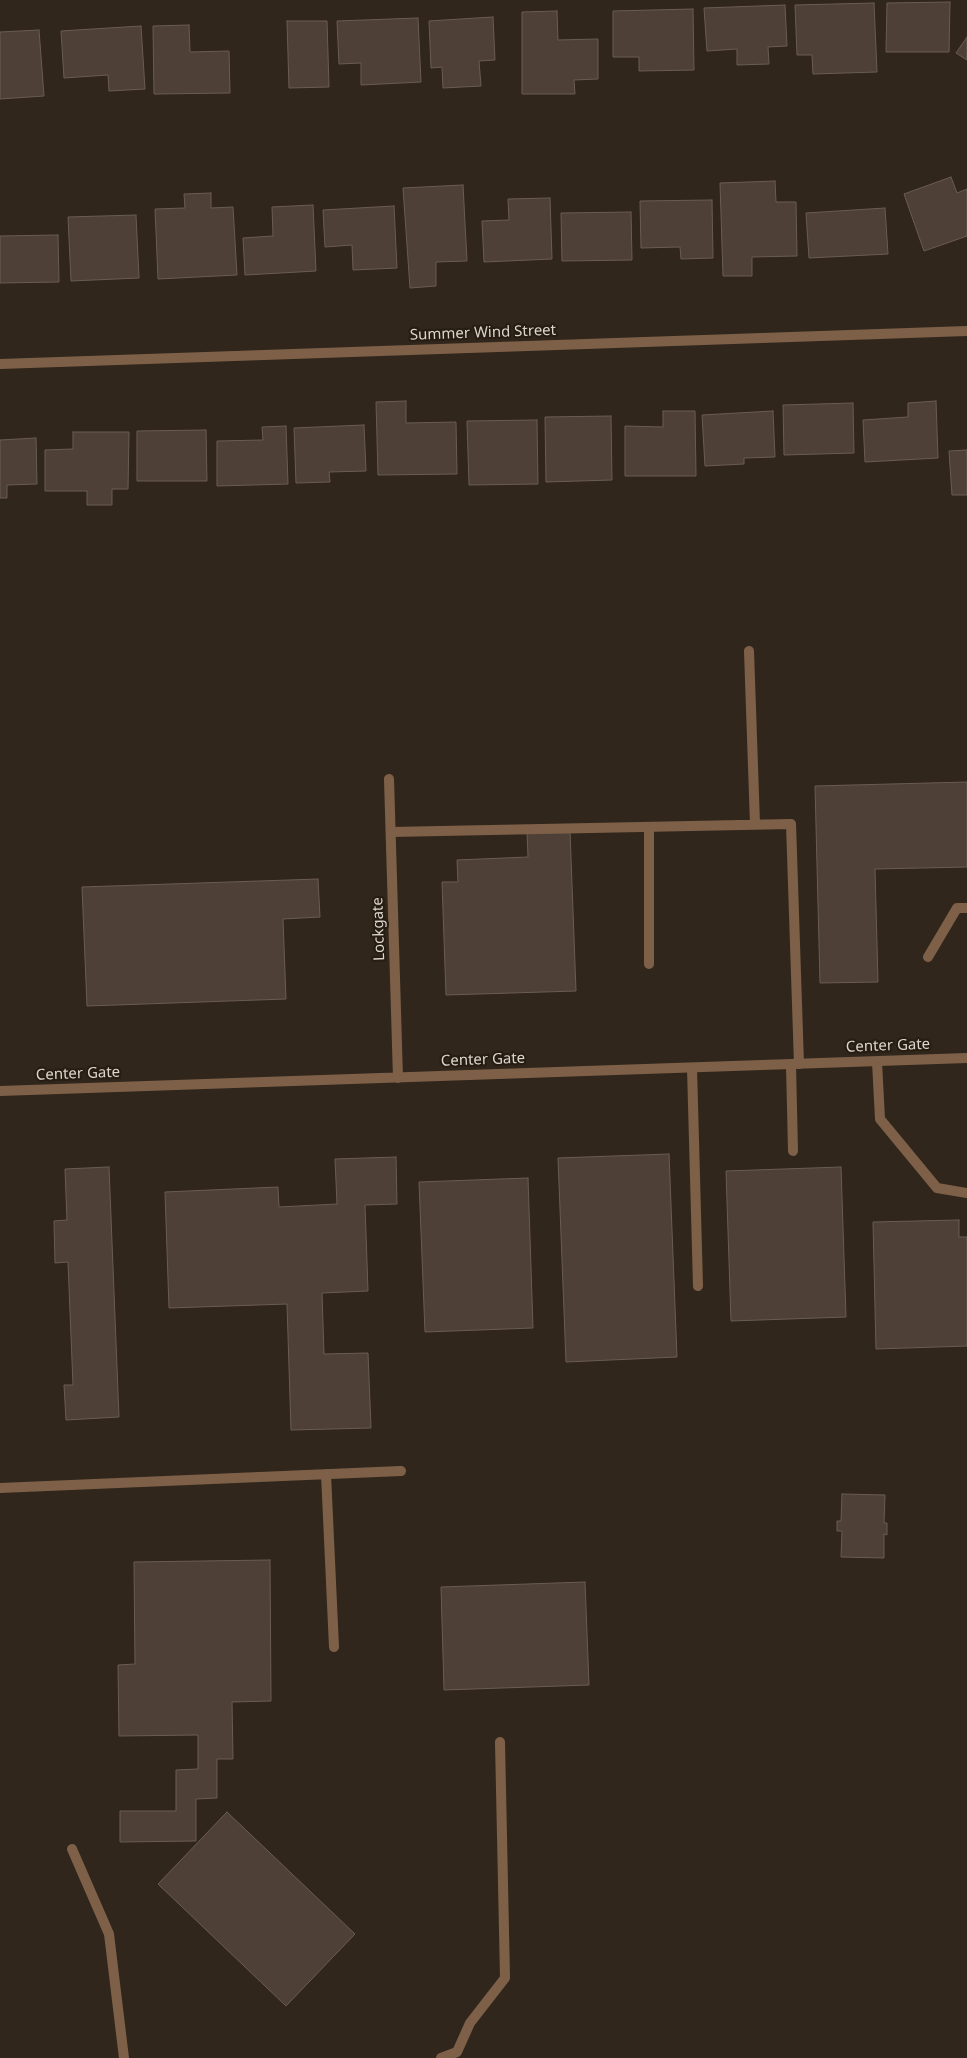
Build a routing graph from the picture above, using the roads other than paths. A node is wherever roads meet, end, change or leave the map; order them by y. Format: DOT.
graph roads {
  1 [pos="967,331"];
  2 [pos="0,364"];
  3 [pos="749,651"];
  4 [pos="389,779"];
  5 [pos="755,824"];
  6 [pos="649,827"];
  7 [pos="391,832"];
  8 [pos="967,908"];
  9 [pos="928,957"];
  10 [pos="649,964"];
  11 [pos="967,1058"];
  12 [pos="877,1062"];
  13 [pos="795,1064"];
  14 [pos="692,1068"];
  15 [pos="398,1078"];
  16 [pos="0,1091"];
  17 [pos="793,1151"];
  18 [pos="967,1193"];
  19 [pos="698,1286"];
  20 [pos="401,1471"];
  21 [pos="326,1474"];
  22 [pos="0,1488"];
  23 [pos="334,1647"];
  24 [pos="500,1742"];
  25 [pos="72,1849"];
  26 [pos="124,2058"];
  27 [pos="441,2058"];
  1 -- 2 [label="street, Summer Wind Street"];
  3 -- 5 [label="street"];
  4 -- 7 [label="street, Lockgate"];
  5 -- 6 [label="street"];
  5 -- 13 [label="street"];
  6 -- 7 [label="street"];
  6 -- 10 [label="street"];
  7 -- 15 [label="street, Lockgate"];
  8 -- 9 [label="street"];
  11 -- 12 [label="street, Center Gate"];
  12 -- 13 [label="street, Center Gate"];
  12 -- 18 [label="street"];
  13 -- 14 [label="street, Center Gate"];
  13 -- 17 [label="street"];
  14 -- 15 [label="street, Center Gate"];
  14 -- 19 [label="street"];
  15 -- 16 [label="street, Center Gate"];
  20 -- 21 [label="street"];
  21 -- 22 [label="street"];
  21 -- 23 [label="street"];
  24 -- 27 [label="street"];
  25 -- 26 [label="street"];
}
